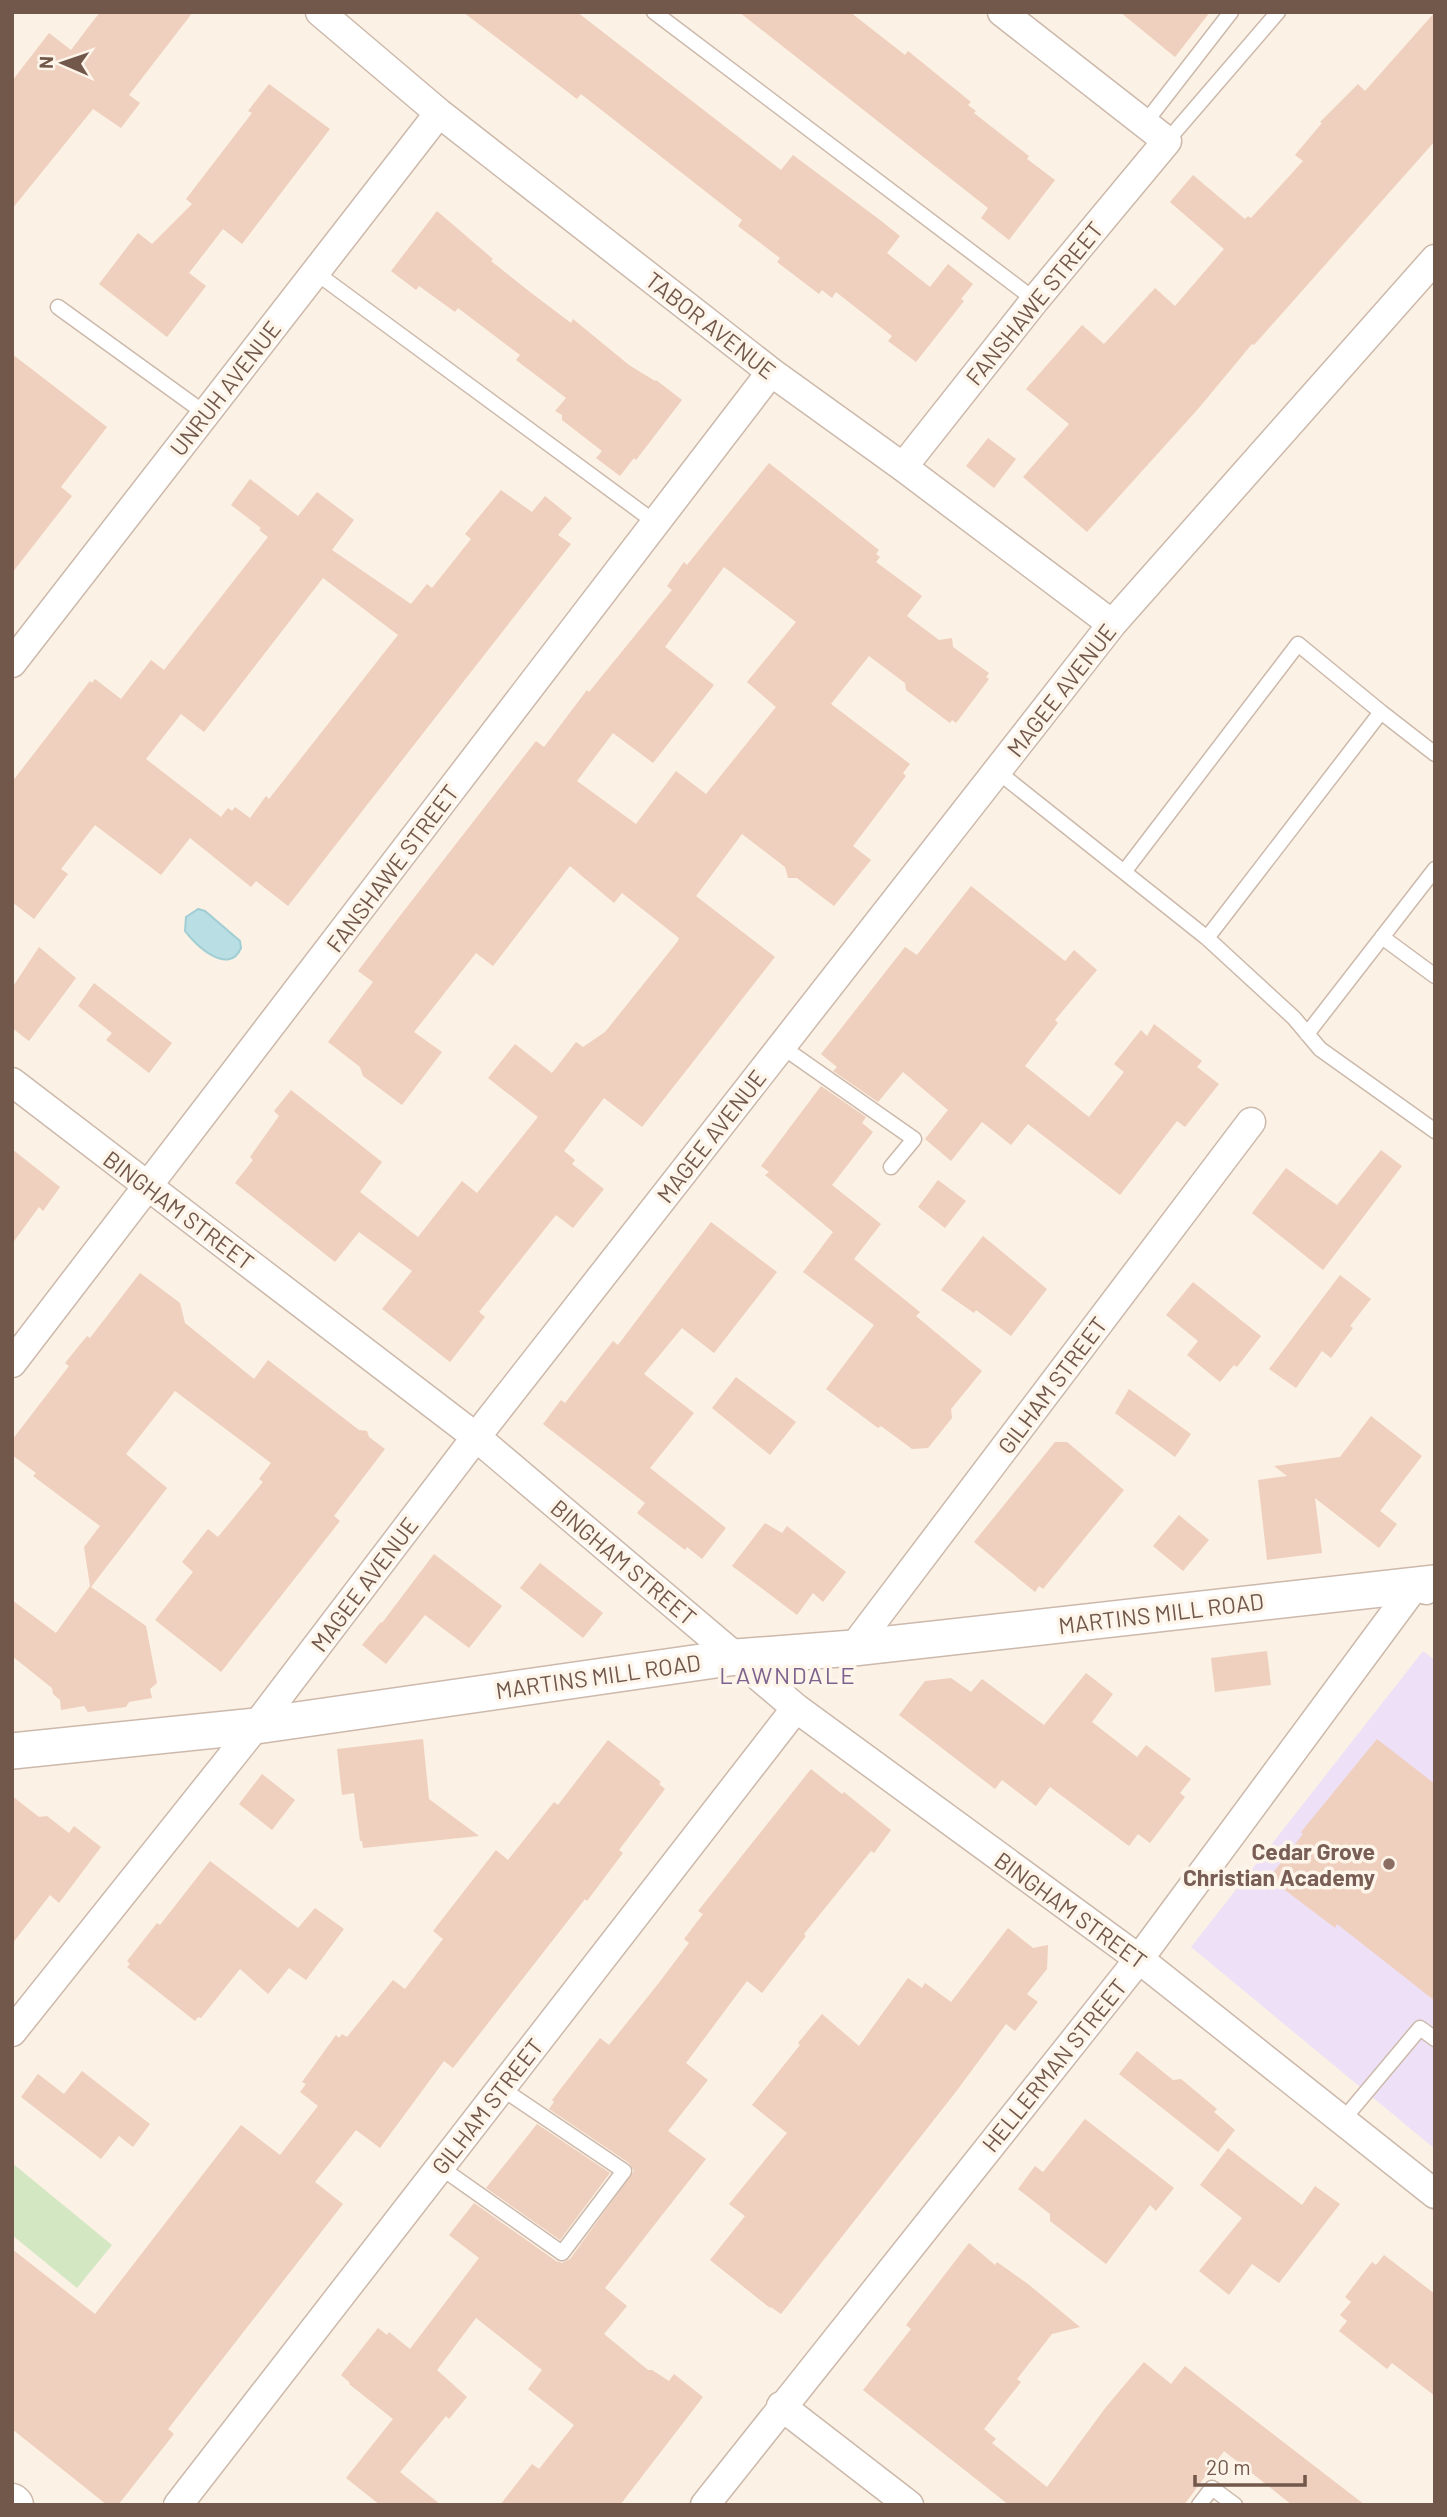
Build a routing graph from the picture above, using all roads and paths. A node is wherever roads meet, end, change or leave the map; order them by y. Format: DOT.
graph roads {
  1 [pos="653,12"];
  2 [pos="1002,12"];
  3 [pos="1231,12"];
  4 [pos="1278,12"];
  5 [pos="323,13"];
  6 [pos="439,113"];
  7 [pos="1144,123"];
  8 [pos="1167,141"];
  9 [pos="1435,259"];
  10 [pos="315,272"];
  11 [pos="1035,300"];
  12 [pos="58,307"];
  13 [pos="771,372"];
  14 [pos="206,414"];
  15 [pos="903,467"];
  16 [pos="656,523"];
  17 [pos="1112,624"];
  18 [pos="12,663"];
  19 [pos="1381,712"];
  20 [pos="1435,754"];
  21 [pos="997,771"];
  22 [pos="1435,869"];
  23 [pos="1124,872"];
  24 [pos="1382,937"];
  25 [pos="1207,938"];
  26 [pos="1435,976"];
  27 [pos="1307,1034"];
  28 [pos="781,1046"];
  29 [pos="12,1082"];
  30 [pos="1251,1122"];
  31 [pos="1435,1131"];
  32 [pos="891,1167"];
  33 [pos="149,1187"];
  34 [pos="12,1363"];
  35 [pos="476,1437"];
  36 [pos="1429,1588"];
  37 [pos="853,1648"];
  38 [pos="736,1657"];
  39 [pos="796,1708"];
  40 [pos="257,1726"];
  41 [pos="12,1751"];
  42 [pos="1139,1959"];
  43 [pos="12,2032"];
  44 [pos="1435,2039"];
  45 [pos="501,2088"];
  46 [pos="1342,2121"];
  47 [pos="440,2167"];
  48 [pos="1435,2194"];
  49 [pos="781,2406"];
  50 [pos="178,2505"];
  51 [pos="705,2505"];
  52 [pos="909,2505"];
  53 [pos="1199,2505"];
  54 [pos="1235,2505"];
  1 -- 11 [label="lane"];
  2 -- 7 [label="street"];
  3 -- 7 [label="lane"];
  4 -- 8 [label="lane"];
  5 -- 6 [label="street, TABOR AVENUE"];
  6 -- 10 [label="street, UNRUH AVENUE"];
  6 -- 13 [label="street, TABOR AVENUE"];
  7 -- 8 [label="street"];
  8 -- 11 [label="street, FANSHAWE STREET"];
  9 -- 17 [label="street, MAGEE AVENUE"];
  10 -- 14 [label="street, UNRUH AVENUE"];
  10 -- 16 [label="lane"];
  11 -- 15 [label="street, FANSHAWE STREET"];
  12 -- 14 [label="lane"];
  13 -- 15 [label="street, TABOR AVENUE"];
  13 -- 16 [label="street, FANSHAWE STREET"];
  14 -- 18 [label="street, UNRUH AVENUE"];
  15 -- 17 [label="street, TABOR AVENUE"];
  16 -- 33 [label="street, FANSHAWE STREET"];
  17 -- 21 [label="street, MAGEE AVENUE"];
  19 -- 20 [label="lane"];
  19 -- 23 [label="lane"];
  19 -- 25 [label="lane"];
  21 -- 23 [label="lane"];
  21 -- 28 [label="street, MAGEE AVENUE"];
  22 -- 24 [label="lane"];
  23 -- 25 [label="lane"];
  24 -- 26 [label="lane"];
  24 -- 27 [label="lane"];
  25 -- 27 [label="lane"];
  27 -- 31 [label="lane"];
  28 -- 32 [label="lane"];
  28 -- 35 [label="street, MAGEE AVENUE"];
  29 -- 33 [label="street, BINGHAM STREET"];
  30 -- 37 [label="street, GILHAM STREET"];
  33 -- 34 [label="street, FANSHAWE STREET"];
  33 -- 35 [label="street, BINGHAM STREET"];
  35 -- 38 [label="street, BINGHAM STREET"];
  35 -- 40 [label="street, MAGEE AVENUE"];
  36 -- 37 [label="street, MARTINS MILL ROAD"];
  36 -- 42 [label="street, HELLERMAN STREET"];
  37 -- 38 [label="street, MARTINS MILL ROAD"];
  38 -- 39 [label="street, BINGHAM STREET"];
  38 -- 40 [label="street, MARTINS MILL ROAD"];
  39 -- 42 [label="street, BINGHAM STREET"];
  39 -- 45 [label="street, GILHAM STREET"];
  40 -- 41 [label="street, MARTINS MILL ROAD"];
  40 -- 43 [label="street, MAGEE AVENUE"];
  42 -- 46 [label="street, BINGHAM STREET"];
  42 -- 49 [label="street, HELLERMAN STREET"];
  44 -- 46 [label="lane"];
  45 -- 47 [label="street, GILHAM STREET"];
  45 -- 47 [label="lane"];
  46 -- 48 [label="street, BINGHAM STREET"];
  47 -- 50 [label="street, GILHAM STREET"];
  49 -- 51 [label="street, HELLERMAN STREET"];
  49 -- 52 [label="street"];
  53 -- 54 [label="lane"];
}
